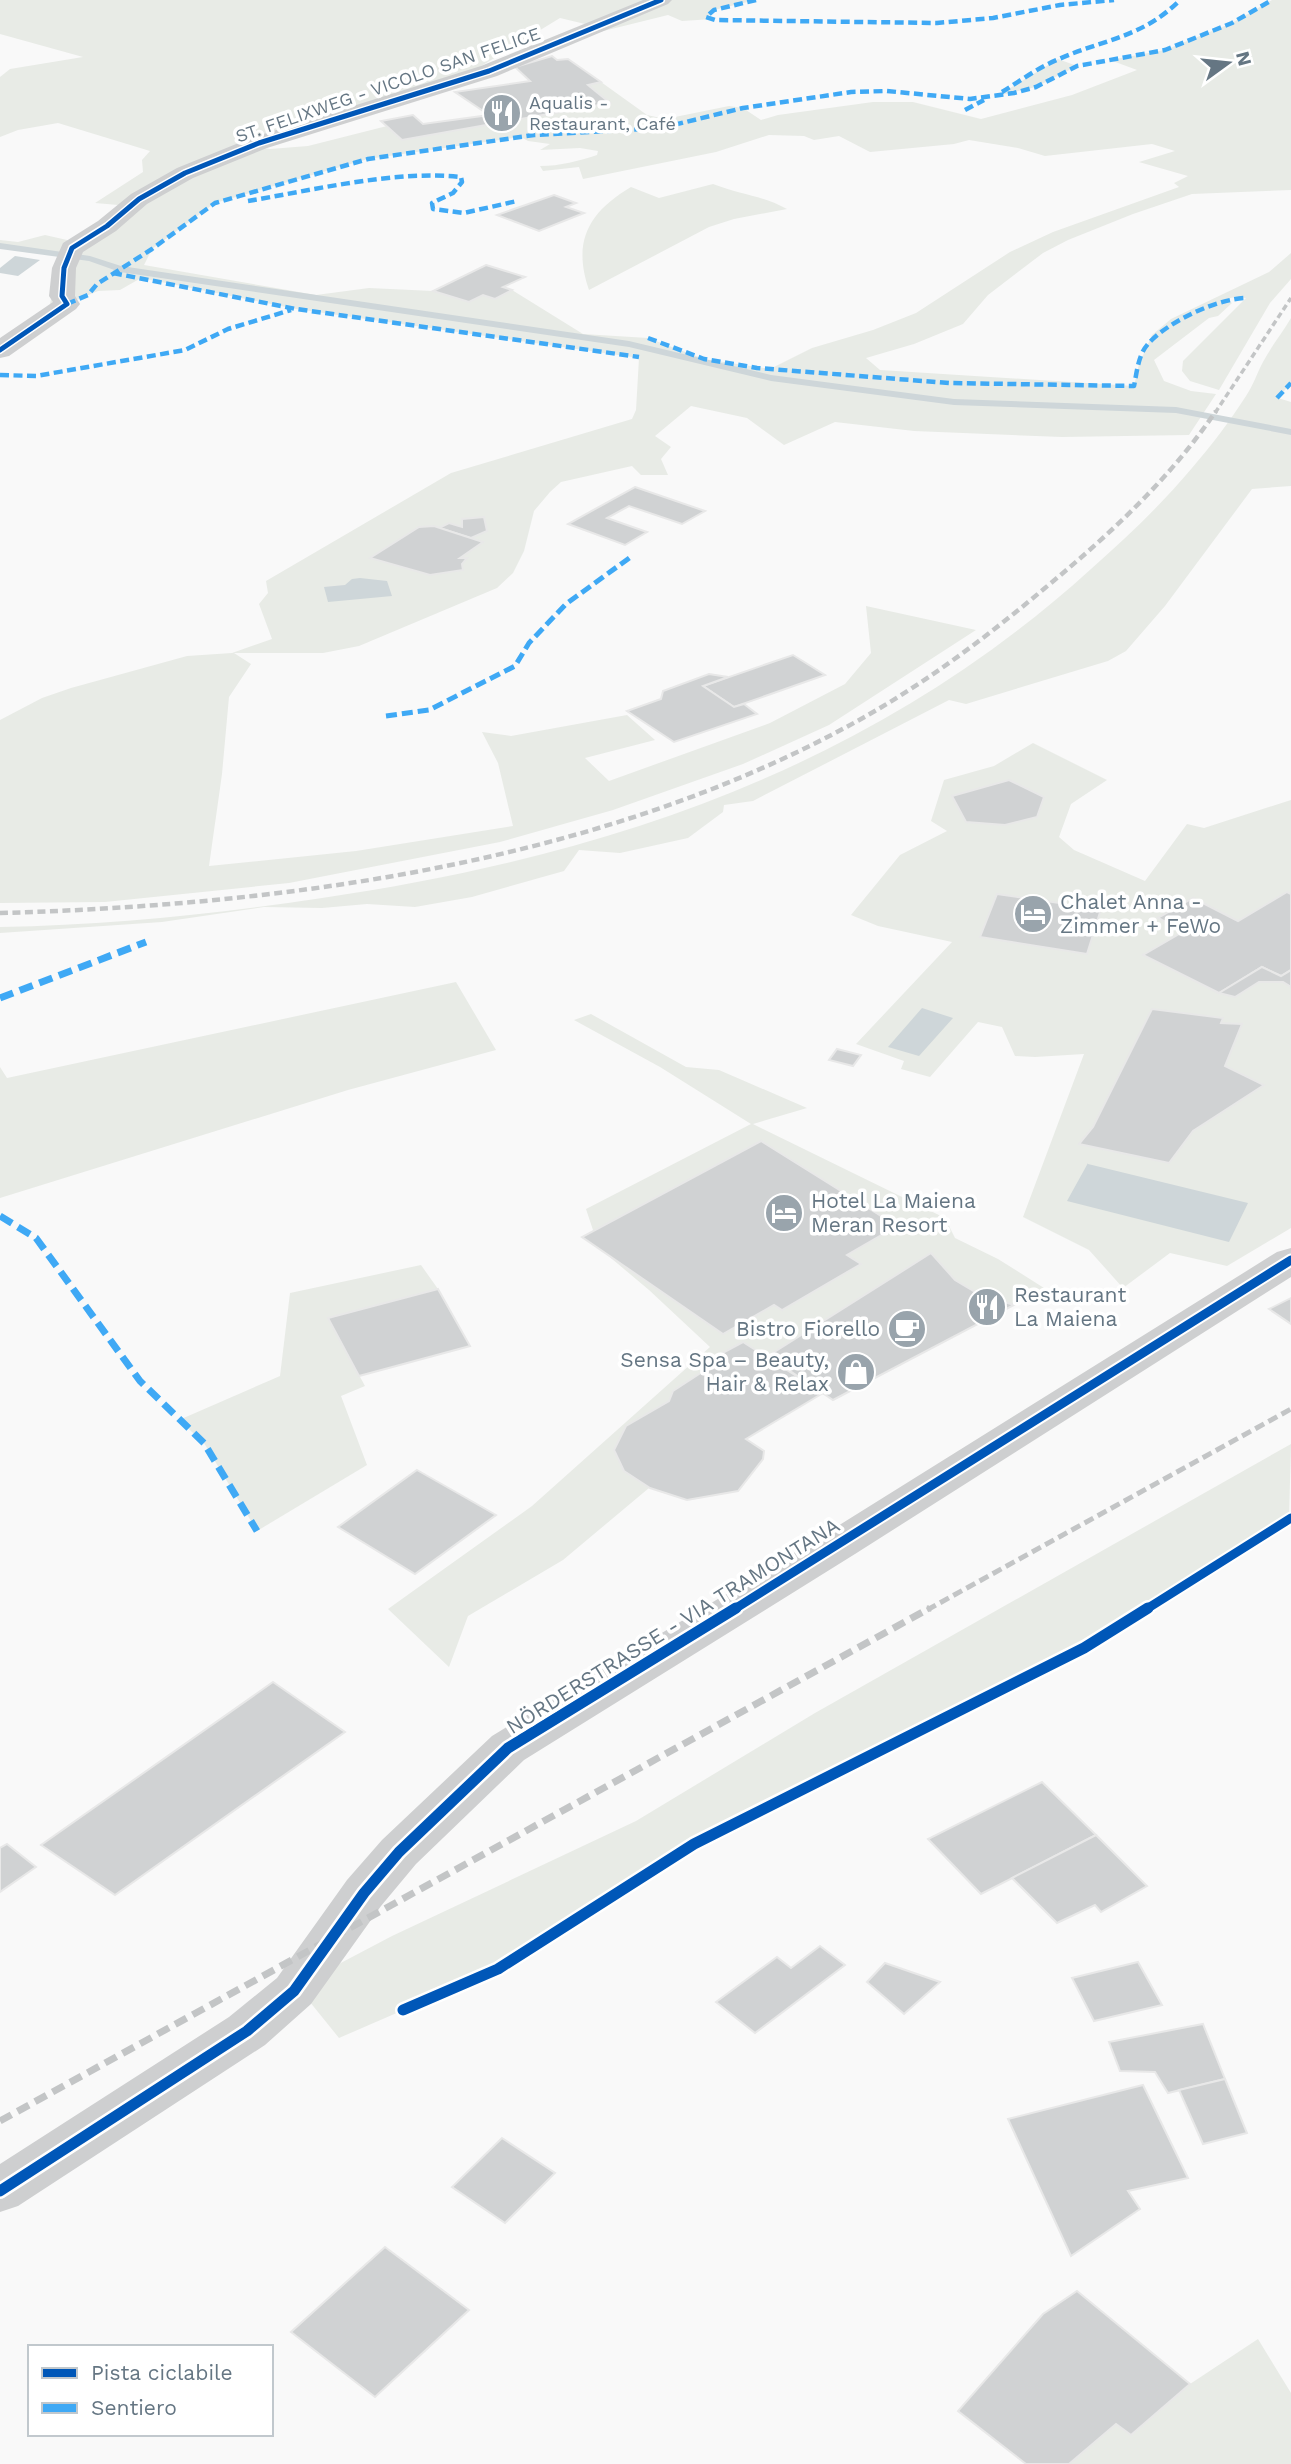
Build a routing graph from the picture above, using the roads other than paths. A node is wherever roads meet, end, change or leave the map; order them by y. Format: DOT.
graph roads {
  1 [pos="661,0"];
  2 [pos="0,350"];
  3 [pos="1291,1260"];
  4 [pos="0,2191"];
  1 -- 2 [label="street, ST. FELIXWEG - VICOLO SAN FELICE"];
  3 -- 4 [label="street, NÖRDERSTRASSE - VIA TRAMONTANA"];
}
